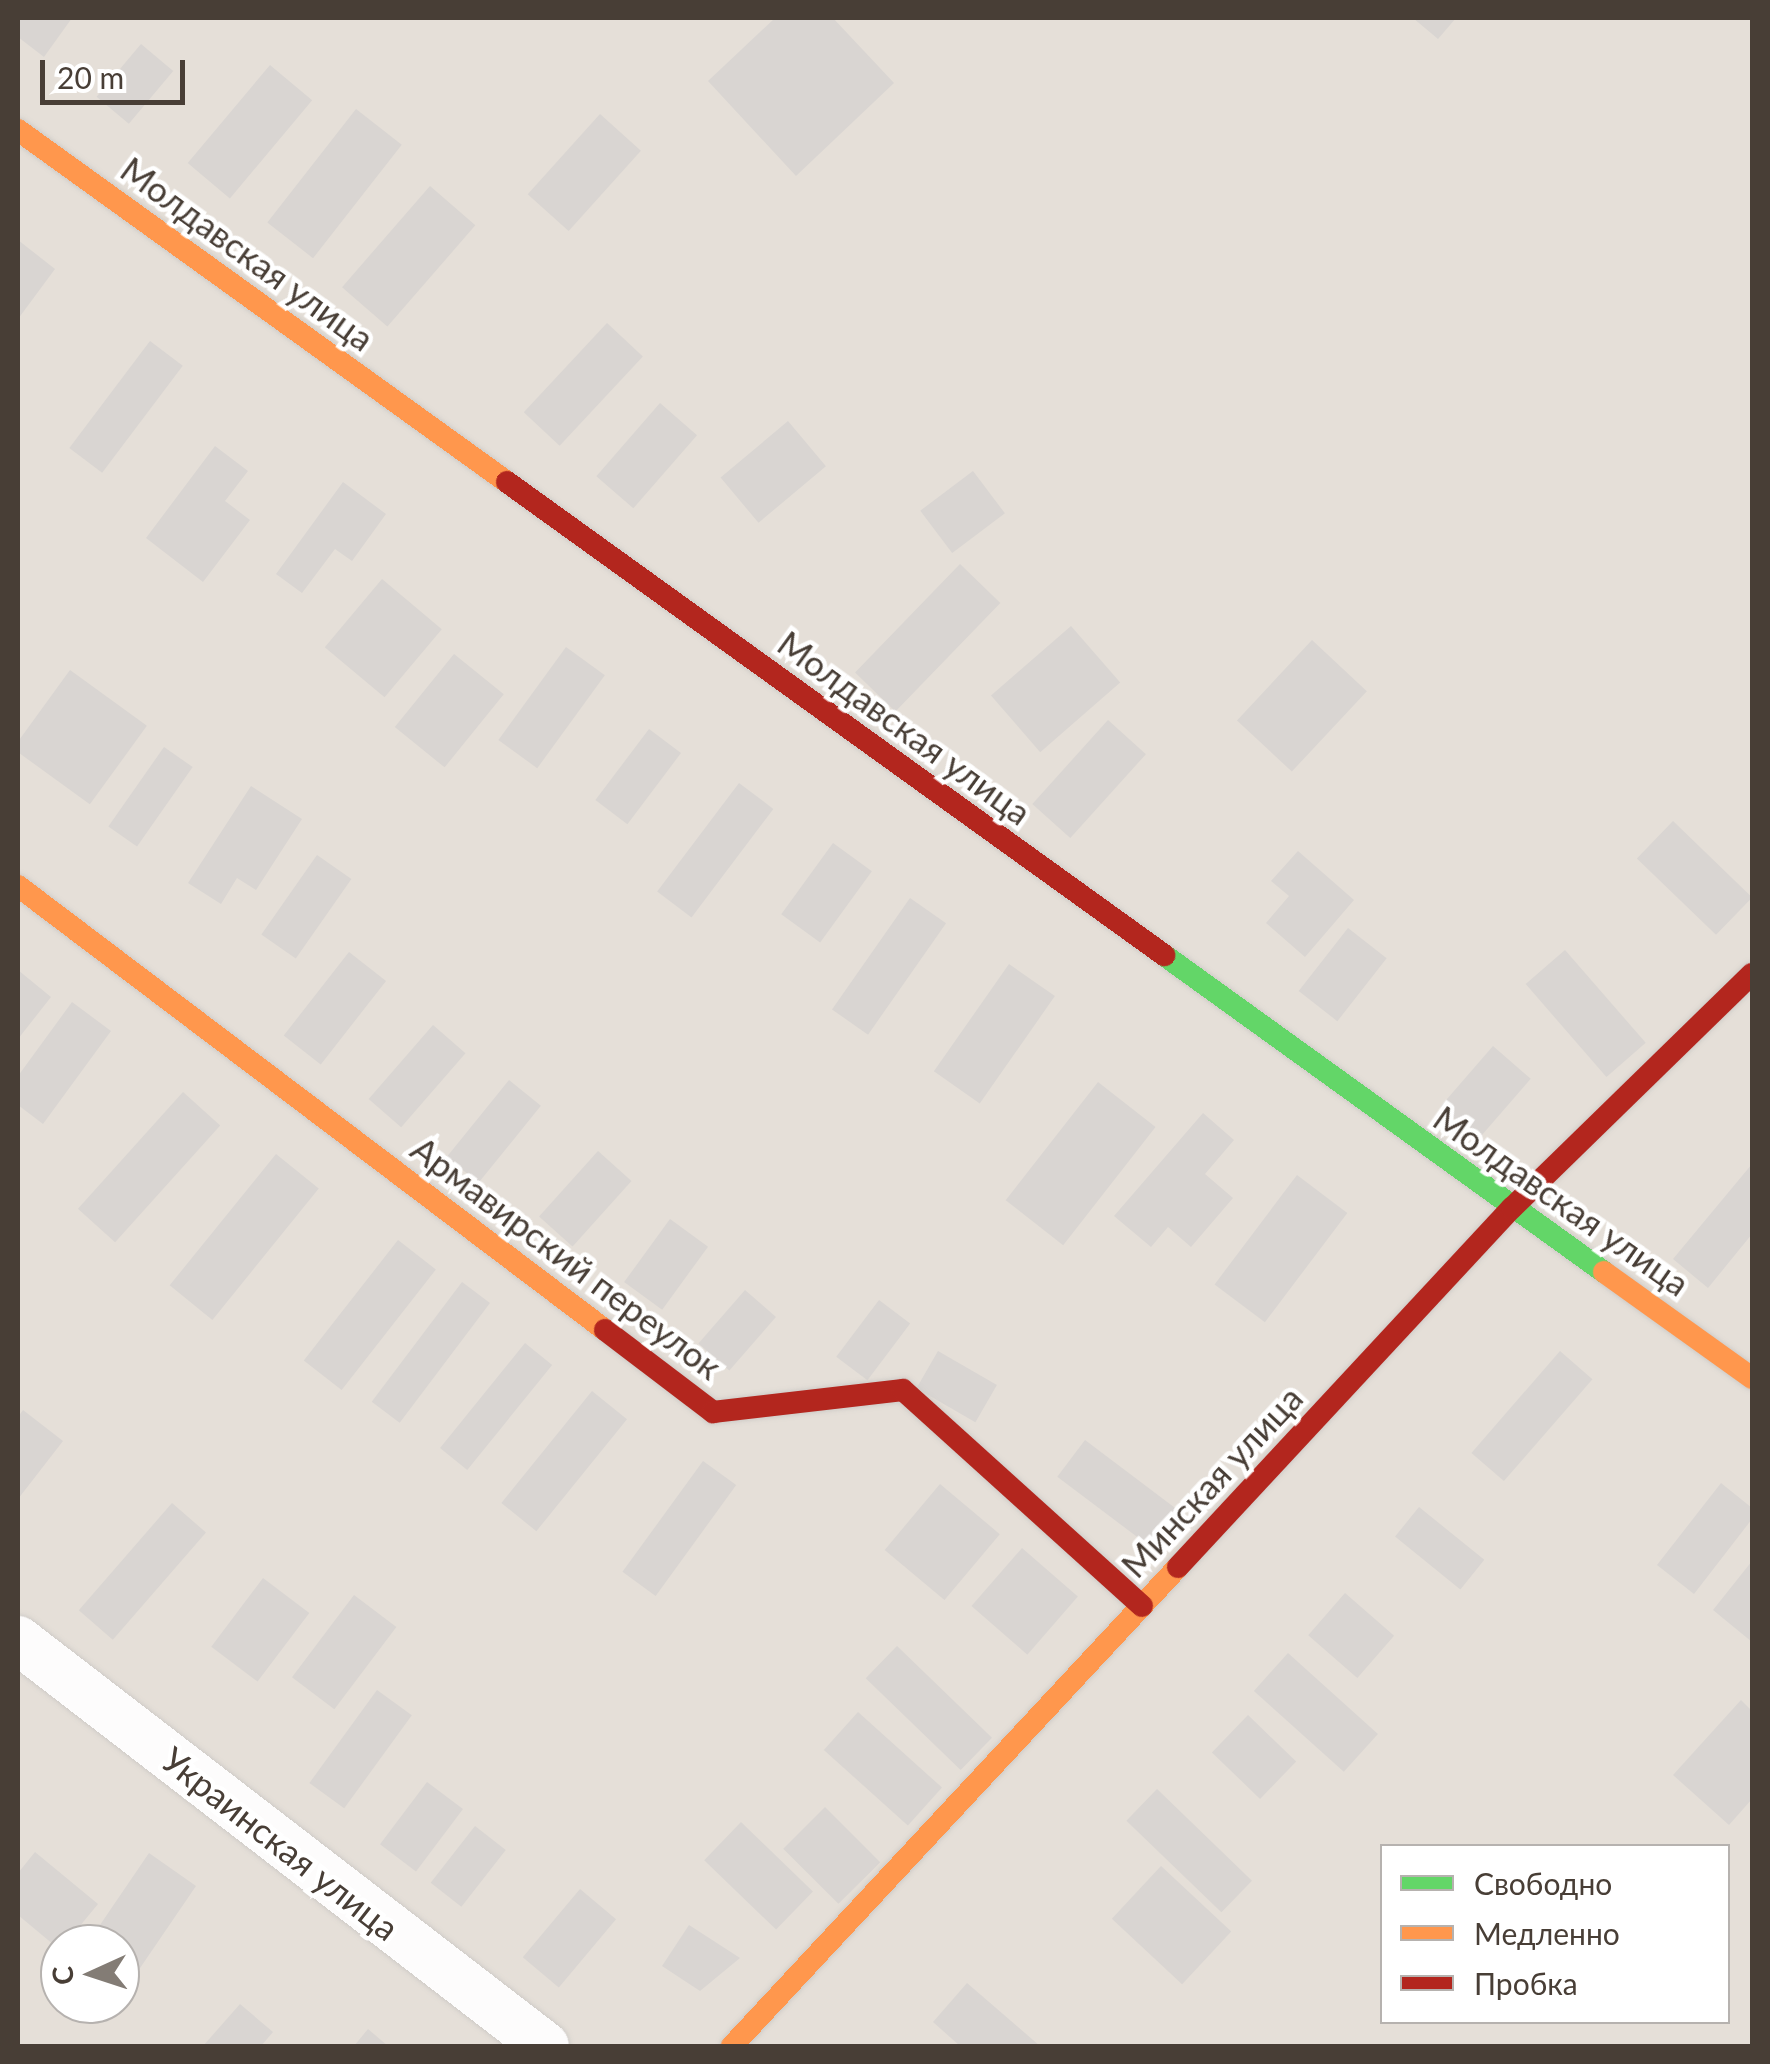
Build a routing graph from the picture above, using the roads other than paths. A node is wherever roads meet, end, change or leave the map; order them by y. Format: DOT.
graph roads {
  1 [pos="18,130"];
  2 [pos="18,886"];
  3 [pos="1752,974"];
  4 [pos="1512,1208"];
  5 [pos="1752,1378"];
  6 [pos="1142,1606"];
  7 [pos="18,1640"];
  8 [pos="545,2046"];
  9 [pos="732,2046"];
  1 -- 4 [label="street, Молдавская улица"];
  2 -- 6 [label="street, Армавирский переулок"];
  3 -- 4 [label="street, Минская улица"];
  4 -- 5 [label="street, Молдавская улица"];
  4 -- 6 [label="street, Минская улица"];
  6 -- 9 [label="street, Минская улица"];
  7 -- 8 [label="street, Украинская улица"];
}
